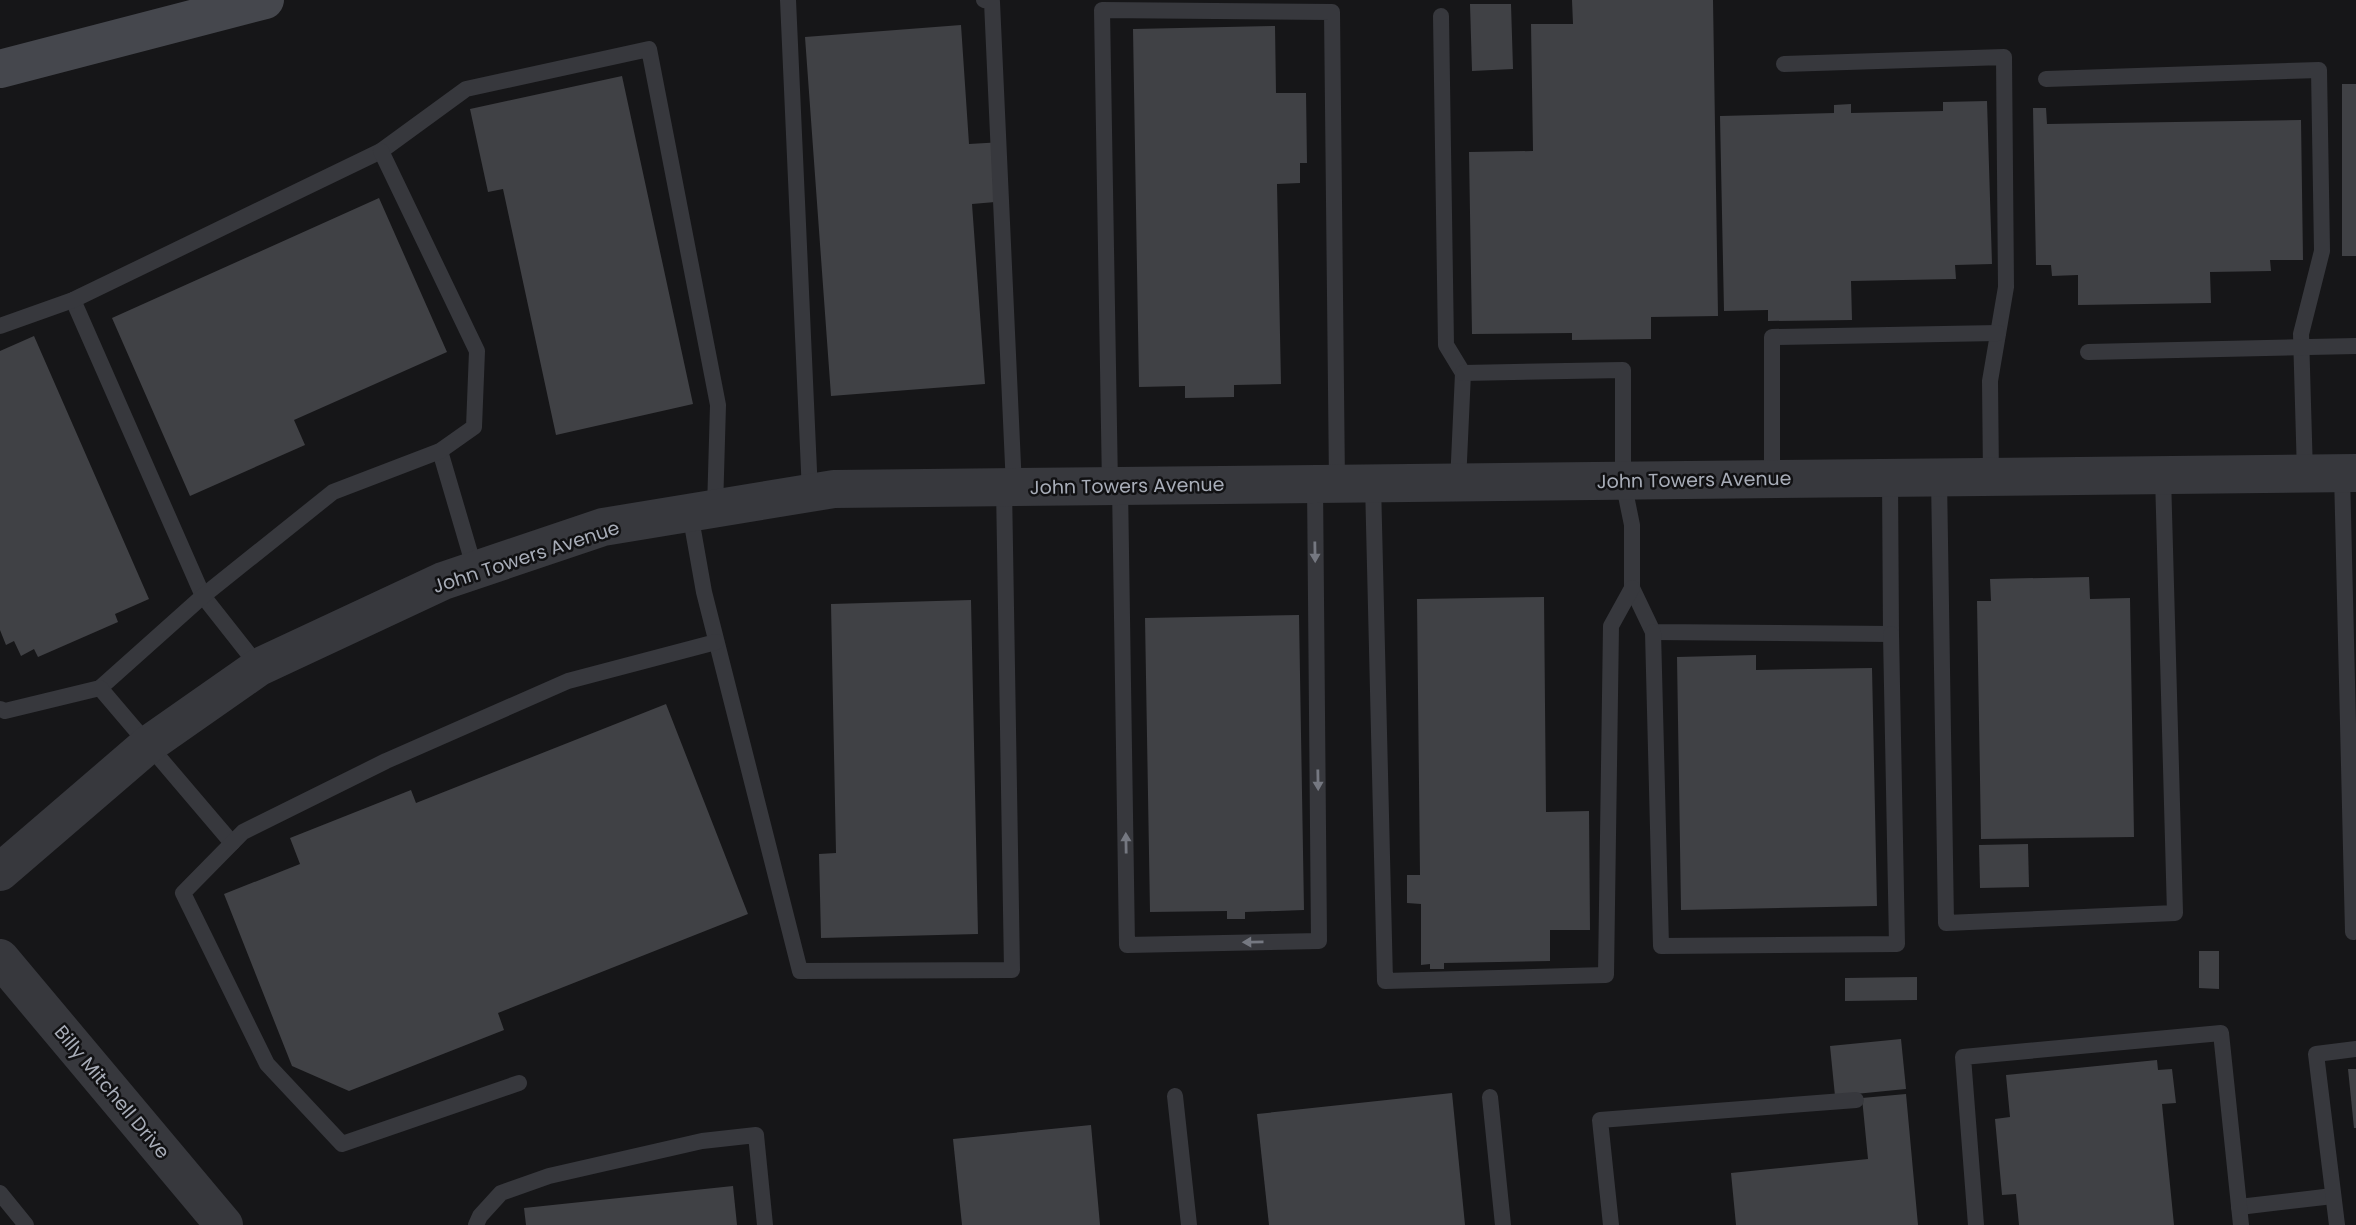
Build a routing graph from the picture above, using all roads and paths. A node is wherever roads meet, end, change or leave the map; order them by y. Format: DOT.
graph roads {
  1 [pos="265,0"];
  2 [pos="788,0"];
  3 [pos="984,0"];
  4 [pos="1441,16"];
  5 [pos="1784,64"];
  6 [pos="0,69"];
  7 [pos="2046,79"];
  8 [pos="381,151"];
  9 [pos="73,300"];
  10 [pos="0,326"];
  11 [pos="1998,334"];
  12 [pos="2356,346"];
  13 [pos="2302,348"];
  14 [pos="2088,352"];
  15 [pos="1463,373"];
  16 [pos="440,452"];
  17 [pos="2349,473"];
  18 [pos="2305,474"];
  19 [pos="2163,476"];
  20 [pos="1890,478"];
  21 [pos="1939,478"];
  22 [pos="1991,478"];
  23 [pos="1772,479"];
  24 [pos="1623,481"];
  25 [pos="1458,483"];
  26 [pos="1341,484"];
  27 [pos="1115,486"];
  28 [pos="1009,487"];
  29 [pos="810,493"];
  30 [pos="703,511"];
  31 [pos="475,571"];
  32 [pos="1632,588"];
  33 [pos="204,596"];
  34 [pos="1653,632"];
  35 [pos="1891,634"];
  36 [pos="716,642"];
  37 [pos="259,667"];
  38 [pos="100,688"];
  39 [pos="0,709"];
  40 [pos="149,744"];
  41 [pos="232,843"];
  42 [pos="0,872"];
  43 [pos="2353,932"];
  44 [pos="0,958"];
  45 [pos="2356,1049"];
  46 [pos="519,1083"];
  47 [pos="1175,1096"];
  48 [pos="1490,1097"];
  49 [pos="1856,1100"];
  50 [pos="0,1192"];
  51 [pos="2333,1196"];
  52 [pos="2239,1207"];
  53 [pos="26,1225"];
  54 [pos="224,1225"];
  55 [pos="476,1225"];
  56 [pos="765,1225"];
  57 [pos="1189,1225"];
  58 [pos="1503,1225"];
  59 [pos="1611,1225"];
  60 [pos="1976,1225"];
  61 [pos="2241,1225"];
  62 [pos="2337,1225"];
  1 -- 6 [label="main road"];
  2 -- 29 [label="lane"];
  3 -- 28 [label="lane"];
  4 -- 15 [label="lane"];
  5 -- 11 [label="lane"];
  7 -- 13 [label="lane"];
  8 -- 9 [label="lane"];
  8 -- 16 [label="lane"];
  8 -- 30 [label="lane"];
  9 -- 10 [label="lane"];
  9 -- 33 [label="lane"];
  11 -- 22 [label="lane"];
  11 -- 23 [label="lane"];
  12 -- 13 [label="lane"];
  13 -- 14 [label="lane"];
  13 -- 18 [label="lane"];
  15 -- 24 [label="lane"];
  15 -- 25 [label="lane"];
  16 -- 31 [label="lane"];
  16 -- 33 [label="lane"];
  17 -- 18 [label="street, John Towers Avenue"];
  17 -- 43 [label="lane"];
  18 -- 19 [label="street, John Towers Avenue"];
  19 -- 21 [label="lane"];
  19 -- 22 [label="street, John Towers Avenue"];
  20 -- 21 [label="street, John Towers Avenue"];
  20 -- 23 [label="street, John Towers Avenue"];
  20 -- 35 [label="lane"];
  21 -- 22 [label="street, John Towers Avenue"];
  23 -- 24 [label="street, John Towers Avenue"];
  24 -- 25 [label="street, John Towers Avenue"];
  24 -- 32 [label="lane"];
  25 -- 26 [label="street, John Towers Avenue"];
  26 -- 27 [label="street, John Towers Avenue"];
  26 -- 27 [label="lane, one-way"];
  26 -- 27 [label="lane"];
  26 -- 32 [label="lane"];
  27 -- 28 [label="street, John Towers Avenue"];
  28 -- 29 [label="street, John Towers Avenue"];
  28 -- 36 [label="lane"];
  29 -- 30 [label="street, John Towers Avenue"];
  30 -- 31 [label="street, John Towers Avenue"];
  30 -- 36 [label="lane"];
  31 -- 37 [label="street, John Towers Avenue"];
  32 -- 34 [label="lane"];
  33 -- 37 [label="lane"];
  33 -- 38 [label="lane"];
  34 -- 35 [label="lane"];
  34 -- 35 [label="lane"];
  36 -- 41 [label="lane"];
  37 -- 40 [label="street, John Towers Avenue"];
  38 -- 39 [label="lane"];
  38 -- 40 [label="lane"];
  40 -- 41 [label="lane"];
  40 -- 42 [label="street, John Towers Avenue"];
  41 -- 46 [label="lane"];
  44 -- 54 [label="street, Billy Mitchell Drive"];
  45 -- 51 [label="lane"];
  47 -- 57 [label="lane"];
  48 -- 58 [label="lane"];
  49 -- 59 [label="lane"];
  50 -- 53 [label="lane"];
  51 -- 52 [label="lane"];
  51 -- 62 [label="lane"];
  52 -- 60 [label="lane"];
  52 -- 61 [label="lane"];
  55 -- 56 [label="lane"];
}
